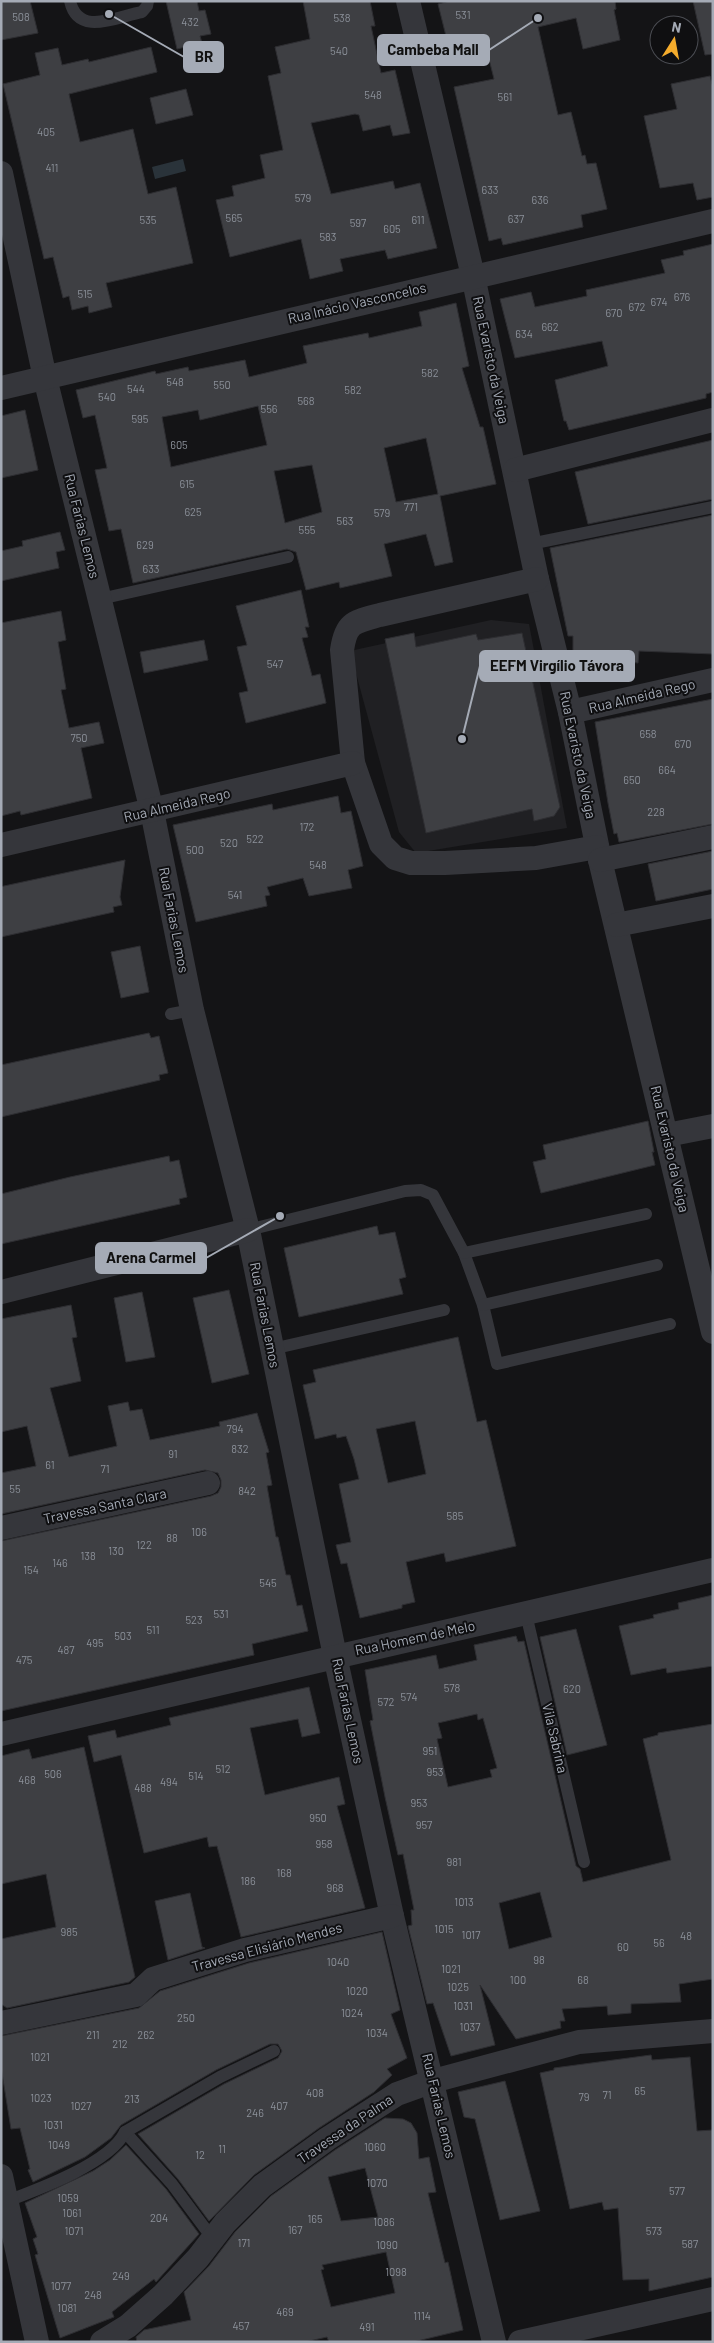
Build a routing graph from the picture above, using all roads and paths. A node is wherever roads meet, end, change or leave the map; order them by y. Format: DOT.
graph roads {
  1 [pos="70,1"];
  2 [pos="148,1"];
  3 [pos="408,1"];
  4 [pos="1,173"];
  5 [pos="713,221"];
  6 [pos="473,276"];
  7 [pos="46,378"];
  8 [pos="1,388"];
  9 [pos="713,420"];
  10 [pos="515,470"];
  11 [pos="713,507"];
  12 [pos="530,544"];
  13 [pos="288,558"];
  14 [pos="537,579"];
  15 [pos="100,599"];
  16 [pos="713,680"];
  17 [pos="570,712"];
  18 [pos="353,763"];
  19 [pos="152,811"];
  20 [pos="713,837"];
  21 [pos="1,845"];
  22 [pos="599,853"];
  23 [pos="713,906"];
  24 [pos="616,925"];
  25 [pos="713,1126"];
  26 [pos="667,1135"];
  27 [pos="646,1214"];
  28 [pos="248,1230"];
  29 [pos="464,1253"];
  30 [pos="657,1265"];
  31 [pos="1,1292"];
  32 [pos="482,1305"];
  33 [pos="444,1310"];
  34 [pos="670,1324"];
  35 [pos="713,1332"];
  36 [pos="272,1349"];
  37 [pos="208,1483"];
  38 [pos="1,1528"];
  39 [pos="713,1570"];
  40 [pos="526,1614"];
  41 [pos="336,1656"];
  42 [pos="1,1734"];
  43 [pos="584,1862"];
  44 [pos="392,1916"];
  45 [pos="1,2023"];
  46 [pos="713,2031"];
  47 [pos="274,2051"];
  48 [pos="433,2081"];
  49 [pos="126,2132"];
  50 [pos="1,2176"];
  51 [pos="7,2201"];
  52 [pos="213,2239"];
  53 [pos="713,2299"];
  54 [pos="37,2342"];
  55 [pos="102,2342"];
  56 [pos="494,2342"];
  57 [pos="520,2342"];
  1 -- 2 [label="lane"];
  3 -- 6 [label="street, Rua Evaristo da Veiga"];
  4 -- 7 [label="street, Rua Farias Lemos"];
  5 -- 6 [label="street, Rua Inácio Vasconcelos"];
  6 -- 7 [label="street, Rua Inácio Vasconcelos"];
  6 -- 10 [label="street, Rua Evaristo da Veiga"];
  7 -- 8 [label="street, Rua Inácio Vasconcelos"];
  7 -- 15 [label="street, Rua Farias Lemos"];
  9 -- 10 [label="street"];
  10 -- 12 [label="street, Rua Evaristo da Veiga"];
  11 -- 12 [label="lane"];
  12 -- 14 [label="street, Rua Evaristo da Veiga"];
  13 -- 15 [label="lane"];
  14 -- 17 [label="street, Rua Evaristo da Veiga"];
  14 -- 18 [label="street"];
  15 -- 19 [label="street, Rua Farias Lemos"];
  16 -- 17 [label="street, Rua Almeida Rego"];
  17 -- 22 [label="street, Rua Evaristo da Veiga"];
  18 -- 19 [label="street, Rua Almeida Rego"];
  18 -- 22 [label="street"];
  19 -- 21 [label="street, Rua Almeida Rego"];
  19 -- 28 [label="street, Rua Farias Lemos"];
  20 -- 22 [label="street"];
  22 -- 24 [label="street, Rua Evaristo da Veiga"];
  23 -- 24 [label="street"];
  24 -- 26 [label="street, Rua Evaristo da Veiga"];
  25 -- 26 [label="street"];
  26 -- 35 [label="street, Rua Evaristo da Veiga"];
  27 -- 29 [label="lane"];
  28 -- 29 [label="lane"];
  28 -- 31 [label="street"];
  28 -- 36 [label="street, Rua Farias Lemos"];
  29 -- 32 [label="lane"];
  30 -- 32 [label="lane"];
  32 -- 34 [label="lane"];
  33 -- 36 [label="lane"];
  36 -- 41 [label="street, Rua Farias Lemos"];
  37 -- 38 [label="street, Travessa Santa Clara"];
  39 -- 40 [label="street, Rua Homem de Melo"];
  40 -- 41 [label="street, Rua Homem de Melo"];
  40 -- 43 [label="lane, Vila Sabrina"];
  41 -- 42 [label="street, Rua Homem de Melo"];
  41 -- 44 [label="street, Rua Farias Lemos"];
  44 -- 45 [label="street, Travessa Elisiário Mendes"];
  44 -- 48 [label="street, Rua Farias Lemos"];
  46 -- 48 [label="street, Travessa da Palma"];
  47 -- 49 [label="lane"];
  48 -- 52 [label="street, Travessa da Palma"];
  48 -- 56 [label="street, Rua Farias Lemos"];
  49 -- 51 [label="lane"];
  49 -- 52 [label="lane"];
  50 -- 51 [label="street"];
  51 -- 54 [label="street"];
  52 -- 55 [label="street, Travessa da Palma"];
  53 -- 57 [label="street"];
}
